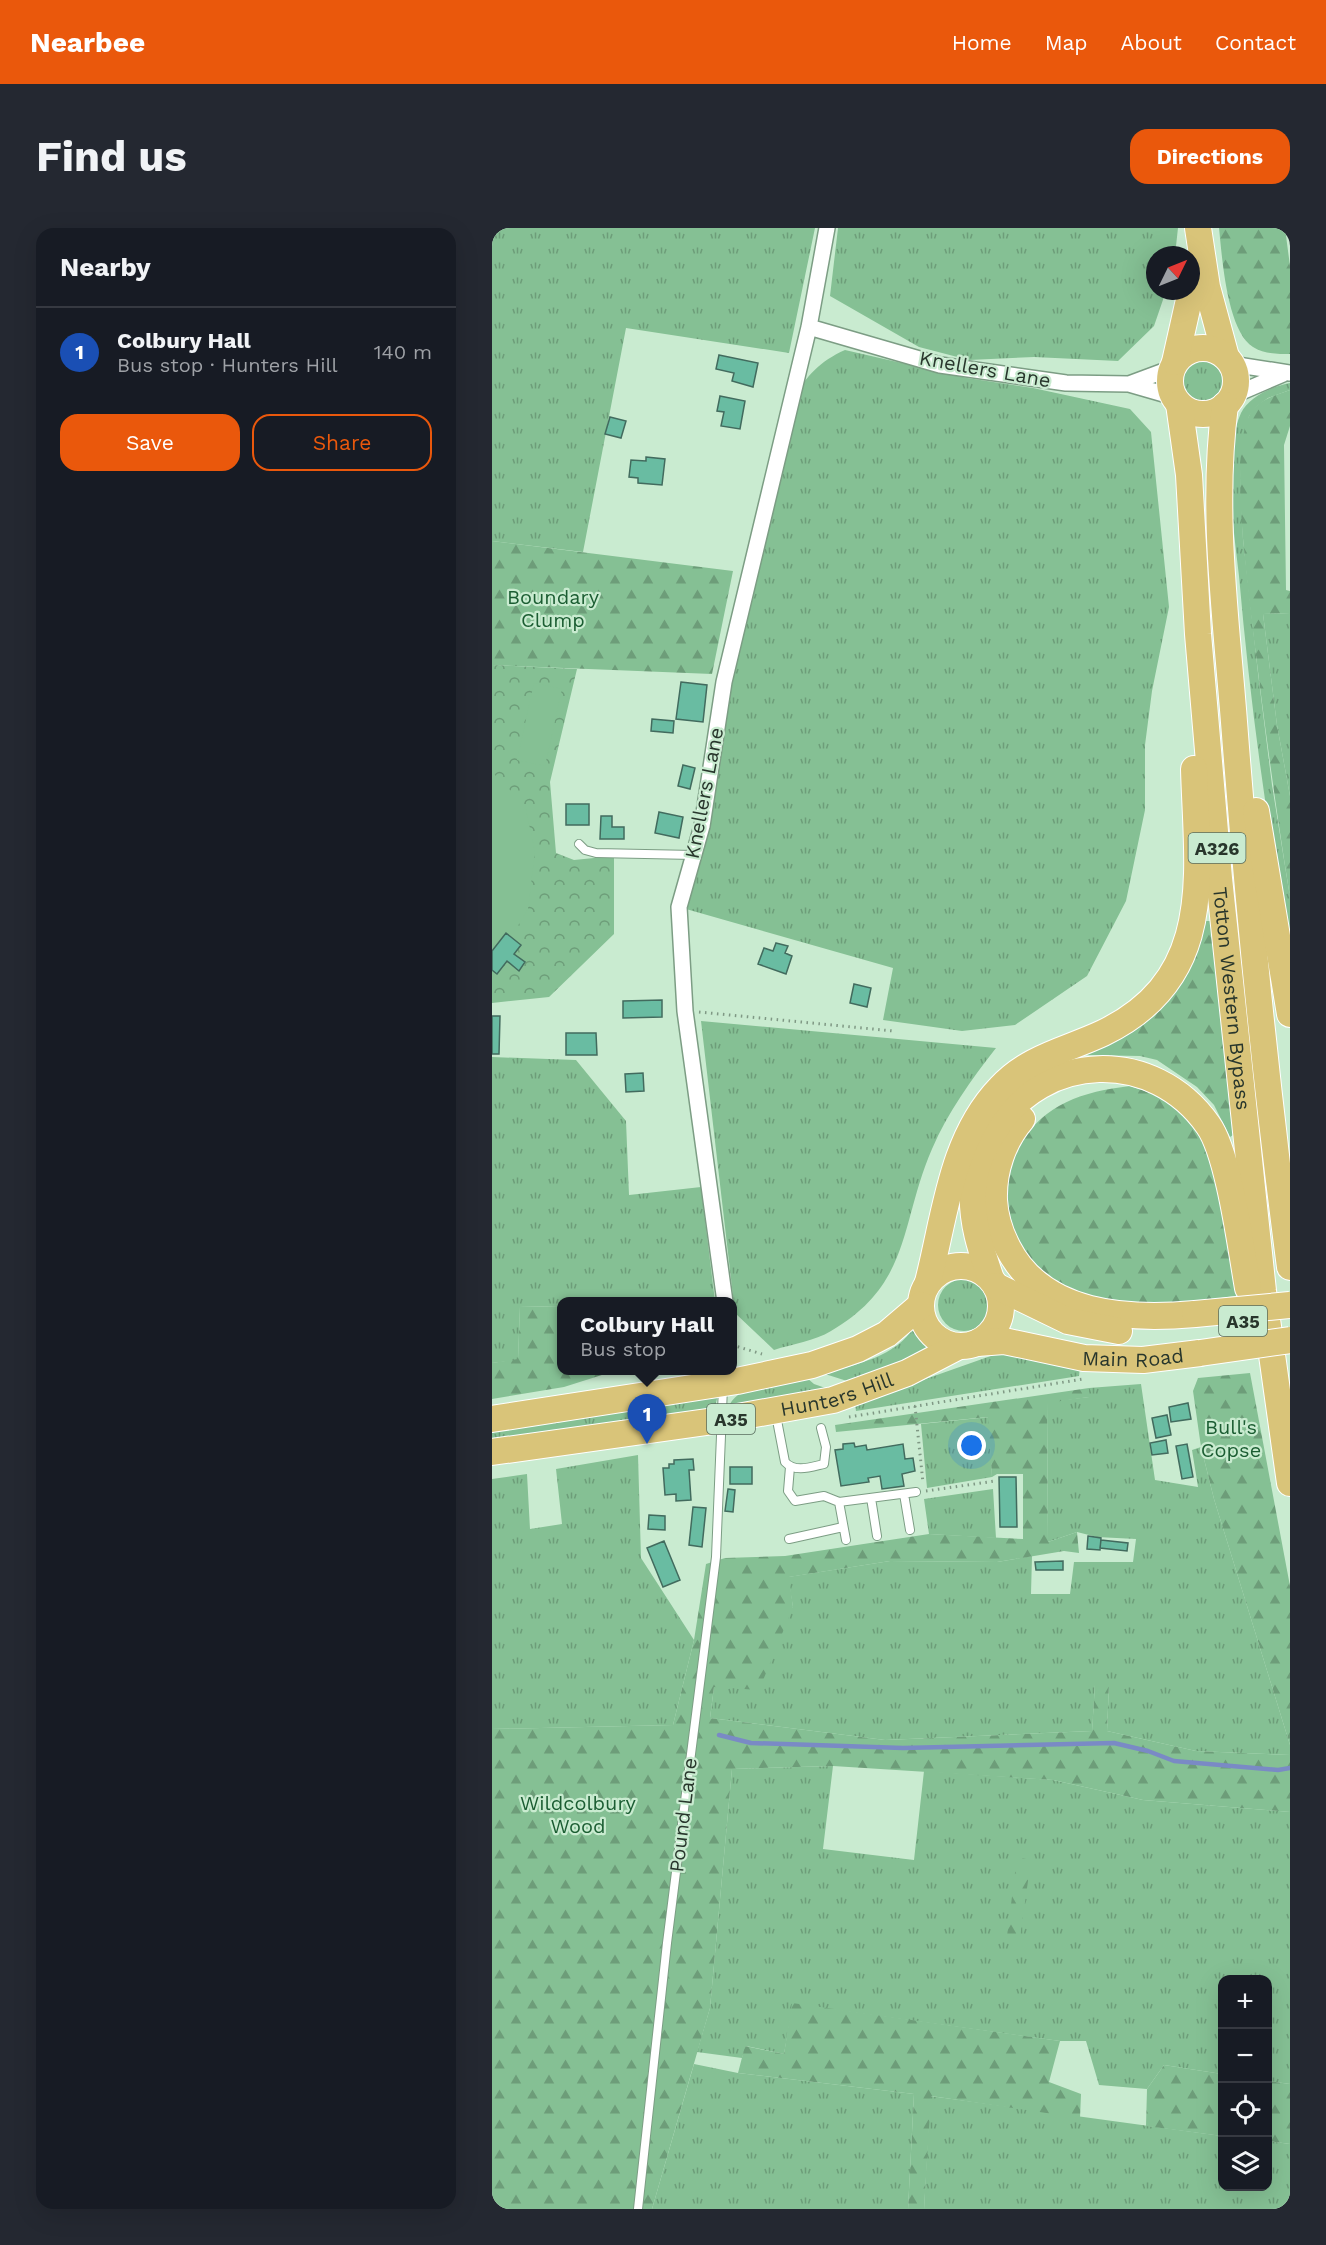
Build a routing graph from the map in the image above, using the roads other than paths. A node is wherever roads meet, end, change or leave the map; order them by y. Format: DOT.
graph roads {
  1 [pos="827,228"];
  2 [pos="1198,230"];
  3 [pos="1196,246"];
  4 [pos="1189,300"];
  5 [pos="809,327"];
  6 [pos="1229,361"];
  7 [pos="1174,365"];
  8 [pos="1286,374"];
  9 [pos="1129,384"];
  10 [pos="1176,400"];
  11 [pos="1228,401"];
  12 [pos="1198,634"];
  13 [pos="1228,645"];
  14 [pos="579,844"];
  15 [pos="694,855"];
  16 [pos="1290,1014"];
  17 [pos="1142,1077"];
  18 [pos="1290,1267"];
  19 [pos="994,1282"];
  20 [pos="925,1294"];
  21 [pos="724,1297"];
  22 [pos="1290,1305"];
  23 [pos="1290,1314"];
  24 [pos="1196,1321"];
  25 [pos="1290,1340"];
  26 [pos="968,1345"];
  27 [pos="724,1383"];
  28 [pos="776,1410"];
  29 [pos="492,1419"];
  30 [pos="721,1420"];
  31 [pos="821,1428"];
  32 [pos="492,1452"];
  33 [pos="790,1467"];
  34 [pos="1289,1479"];
  35 [pos="916,1492"];
  36 [pos="904,1494"];
  37 [pos="872,1498"];
  38 [pos="839,1502"];
  39 [pos="843,1527"];
  40 [pos="910,1530"];
  41 [pos="877,1536"];
  42 [pos="789,1539"];
  43 [pos="846,1540"];
  44 [pos="638,2209"];
  1 -- 5 [label="street, Knellers Lane"];
  2 -- 3 [label="main road"];
  2 -- 6 [label="main road"];
  4 -- 7 [label="main road"];
  5 -- 9 [label="street, Knellers Lane"];
  5 -- 15 [label="street, Knellers Lane"];
  6 -- 7 [label="main road"];
  6 -- 8 [label="street"];
  6 -- 11 [label="main road"];
  7 -- 9 [label="street, Knellers Lane"];
  7 -- 10 [label="main road"];
  8 -- 11 [label="street"];
  9 -- 10 [label="street, Knellers Lane"];
  10 -- 11 [label="main road"];
  10 -- 12 [label="main road, Totton Western Bypass / A326"];
  11 -- 13 [label="main road, Totton Western Bypass / A326"];
  12 -- 20 [label="main road"];
  12 -- 34 [label="main road, Totton Western Bypass / A326"];
  13 -- 16 [label="main road"];
  13 -- 18 [label="main road, Totton Western Bypass / A326"];
  14 -- 15 [label="lane"];
  15 -- 21 [label="street, Knellers Lane"];
  17 -- 19 [label="main road"];
  17 -- 24 [label="main road"];
  17 -- 34 [label="main road"];
  19 -- 20 [label="main road"];
  19 -- 24 [label="main road, Main Road / A35"];
  19 -- 26 [label="main road"];
  20 -- 26 [label="main road"];
  20 -- 27 [label="main road, Hunters Hill / A35"];
  22 -- 24 [label="main road, bridge"];
  23 -- 24 [label="main road, Main Road / A35"];
  25 -- 26 [label="main road, Main Road / A35, bridge"];
  26 -- 28 [label="main road, Hunters Hill / A35"];
  27 -- 29 [label="main road, Hunters Hill / A35"];
  27 -- 30 [label="lane, Pound Lane"];
  28 -- 30 [label="main road, Hunters Hill / A35"];
  28 -- 33 [label="lane"];
  30 -- 32 [label="main road, Hunters Hill / A35"];
  30 -- 44 [label="lane, Pound Lane"];
  31 -- 33 [label="lane"];
  33 -- 38 [label="lane"];
  35 -- 36 [label="lane"];
  36 -- 37 [label="lane"];
  36 -- 40 [label="lane"];
  37 -- 38 [label="lane"];
  37 -- 41 [label="lane"];
  38 -- 39 [label="lane"];
  39 -- 42 [label="lane"];
  39 -- 43 [label="lane"];
}
